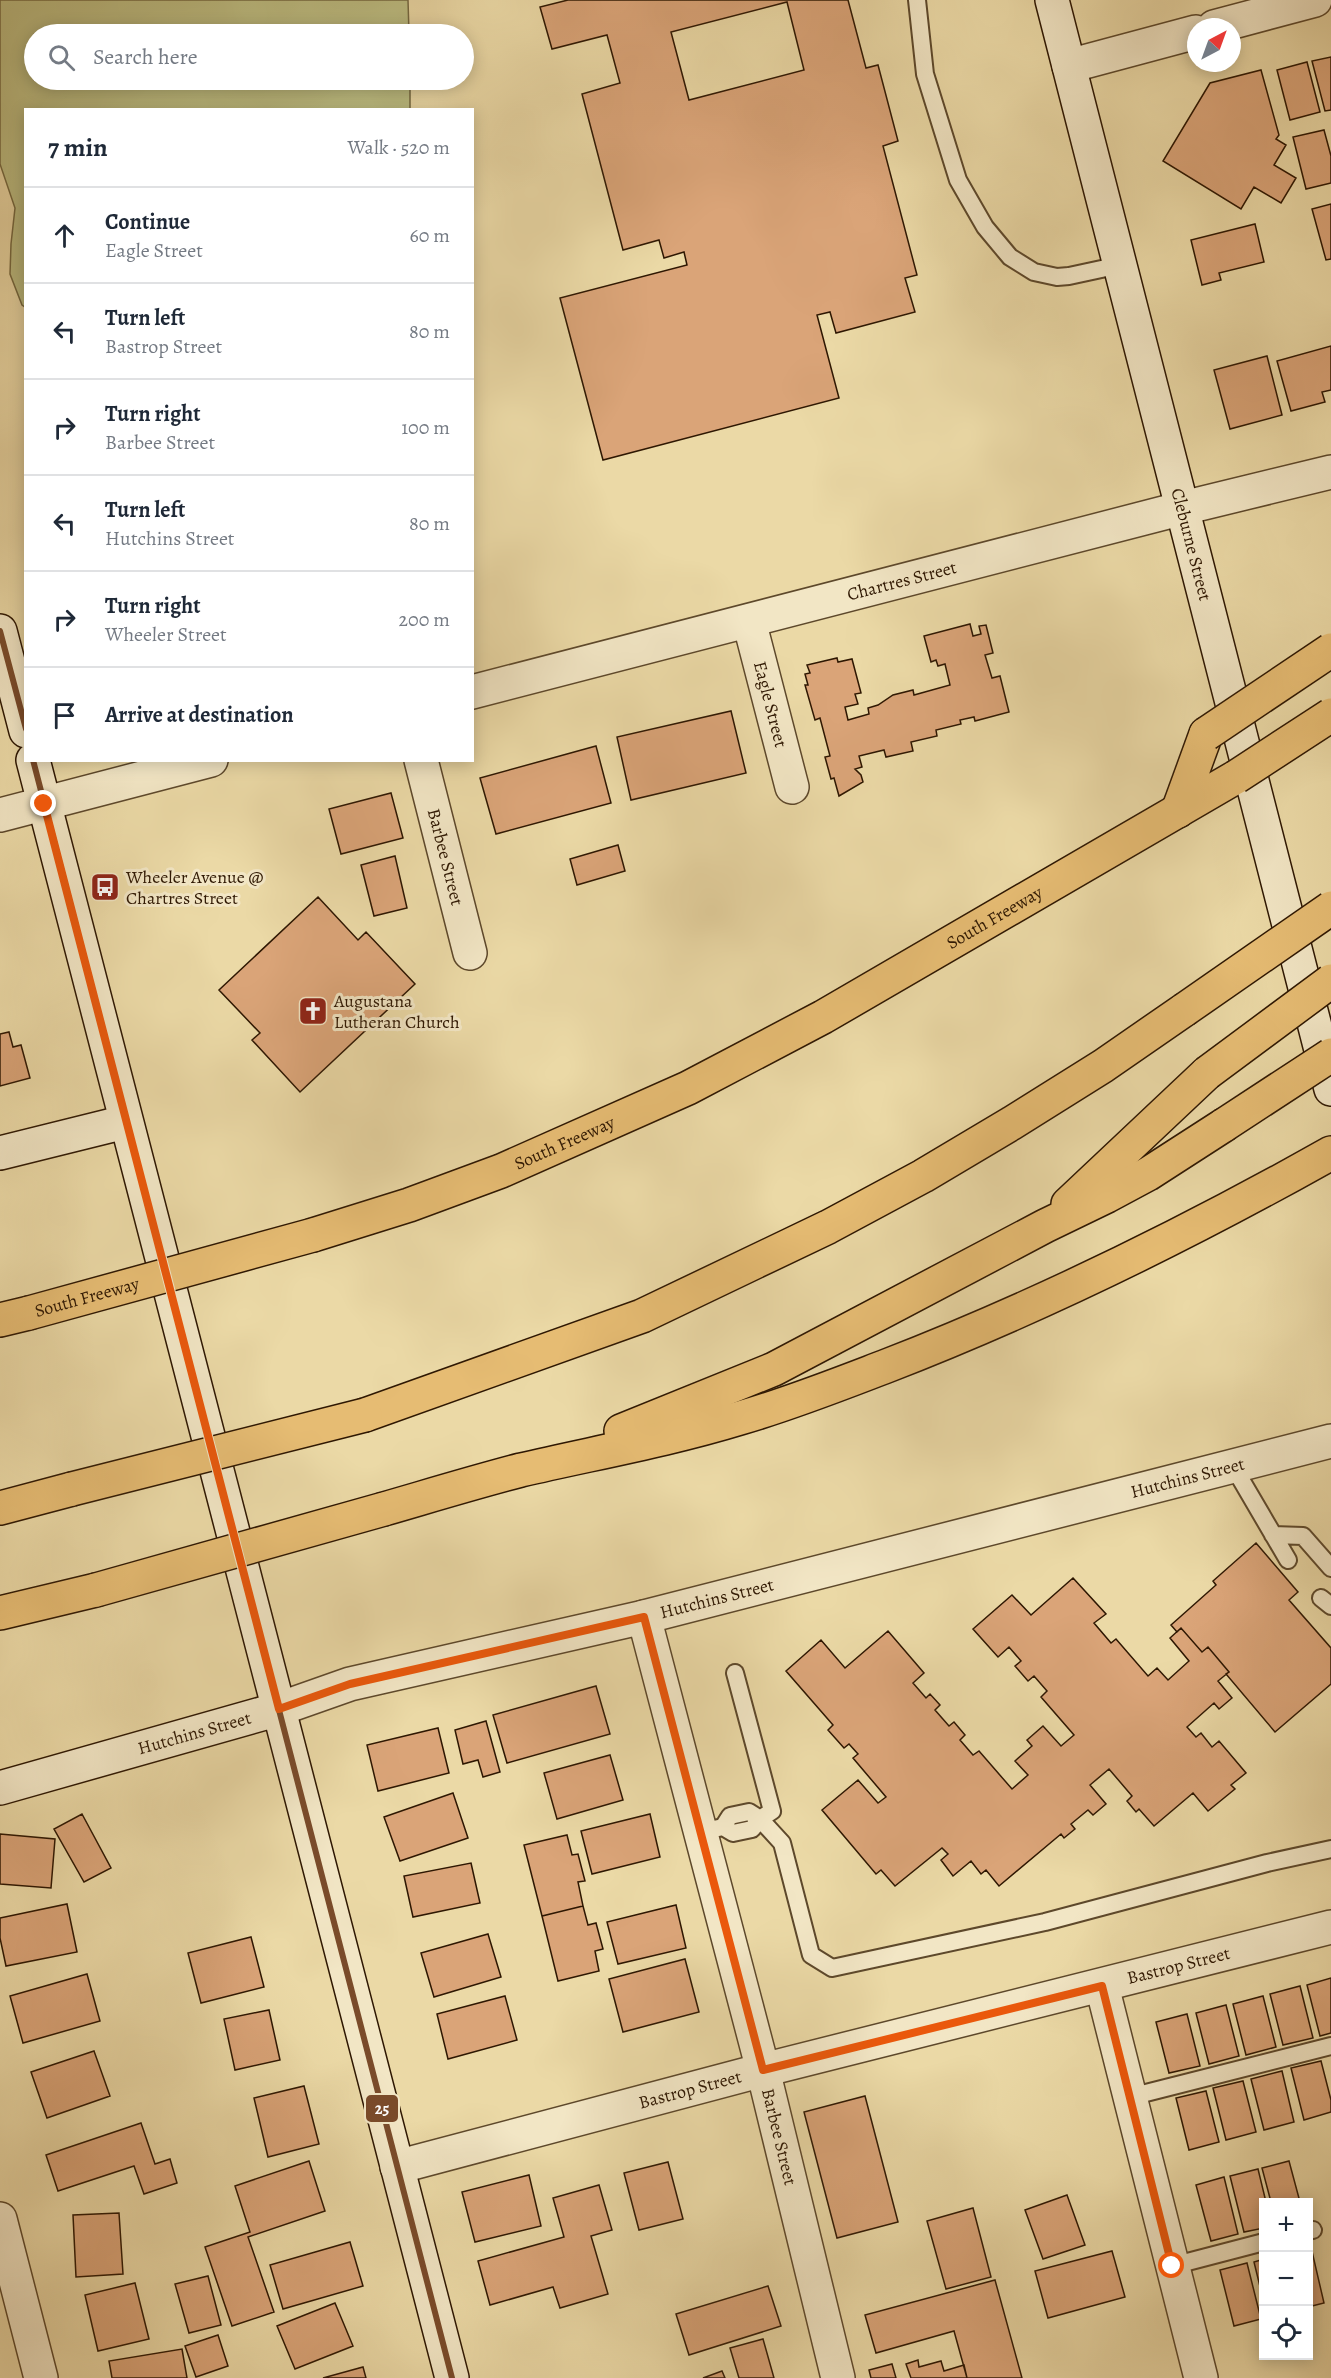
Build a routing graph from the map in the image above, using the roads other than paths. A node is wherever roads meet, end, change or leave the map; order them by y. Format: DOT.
graph roads {
  1 [pos="917,0"];
  2 [pos="1052,0"];
  3 [pos="1315,0"];
  4 [pos="1241,20"];
  5 [pos="1187,34"];
  6 [pos="1069,66"];
  7 [pos="1120,265"];
  8 [pos="1331,472"];
  9 [pos="1183,508"];
  10 [pos="749,621"];
  11 [pos="0,632"];
  12 [pos="1331,650"];
  13 [pos="474,691"];
  14 [pos="1331,716"];
  15 [pos="24,723"];
  16 [pos="34,762"];
  17 [pos="203,762"];
  18 [pos="422,762"];
  19 [pos="792,787"];
  20 [pos="44,804"];
  21 [pos="1178,811"];
  22 [pos="0,815"];
  23 [pos="1331,908"];
  24 [pos="470,953"];
  25 [pos="1331,981"];
  26 [pos="1331,1055"];
  27 [pos="1331,1089"];
  28 [pos="125,1122"];
  29 [pos="1331,1153"];
  30 [pos="0,1154"];
  31 [pos="1045,1226"];
  32 [pos="15,1316"];
  33 [pos="1331,1441"];
  34 [pos="1233,1466"];
  35 [pos="477,1481"];
  36 [pos="0,1508"];
  37 [pos="1273,1535"];
  38 [pos="1288,1560"];
  39 [pos="1331,1568"];
  40 [pos="0,1612"];
  41 [pos="644,1617"];
  42 [pos="735,1673"];
  43 [pos="279,1709"];
  44 [pos="0,1788"];
  45 [pos="760,1819"];
  46 [pos="712,1830"];
  47 [pos="1331,1849"];
  48 [pos="1331,1927"];
  49 [pos="1102,1986"];
  50 [pos="1331,2046"];
  51 [pos="763,2070"];
  52 [pos="1130,2097"];
  53 [pos="397,2167"];
  54 [pos="0,2219"];
  55 [pos="1259,2243"];
  56 [pos="1172,2266"];
  57 [pos="41,2378"];
  58 [pos="452,2378"];
  59 [pos="838,2378"];
  60 [pos="1201,2378"];
  1 -- 7 [label="lane"];
  2 -- 6 [label="street, Cleburne Street"];
  3 -- 4 [label="street"];
  5 -- 6 [label="street"];
  6 -- 7 [label="street, Cleburne Street"];
  7 -- 9 [label="street, Cleburne Street"];
  8 -- 9 [label="street, Chartres Street"];
  9 -- 10 [label="street, Chartres Street"];
  9 -- 27 [label="street, Cleburne Street"];
  10 -- 13 [label="street, Chartres Street"];
  10 -- 19 [label="street, Eagle Street"];
  11 -- 15 [label="street"];
  12 -- 21 [label="highway, bridge"];
  14 -- 21 [label="highway, South Freeway, bridge"];
  16 -- 20 [label="street"];
  17 -- 20 [label="street"];
  18 -- 24 [label="street, Barbee Street"];
  20 -- 22 [label="street"];
  20 -- 28 [label="street"];
  21 -- 32 [label="highway, South Freeway, bridge"];
  23 -- 36 [label="highway, bridge"];
  25 -- 31 [label="highway, bridge"];
  26 -- 31 [label="highway, bridge"];
  28 -- 30 [label="street"];
  28 -- 43 [label="street"];
  29 -- 35 [label="highway"];
  31 -- 35 [label="highway"];
  33 -- 34 [label="street, Hutchins Street"];
  34 -- 37 [label="lane"];
  34 -- 41 [label="street, Hutchins Street"];
  35 -- 40 [label="highway, bridge"];
  37 -- 38 [label="lane"];
  37 -- 39 [label="lane"];
  41 -- 43 [label="street, Hutchins Street"];
  41 -- 46 [label="street, Barbee Street"];
  42 -- 45 [label="lane"];
  43 -- 44 [label="street, Hutchins Street"];
  43 -- 53 [label="street"];
  45 -- 46 [label="lane"];
  45 -- 47 [label="lane"];
  46 -- 51 [label="street, Barbee Street"];
  48 -- 49 [label="street, Bastrop Street"];
  49 -- 51 [label="street, Bastrop Street"];
  49 -- 52 [label="street"];
  50 -- 52 [label="lane"];
  51 -- 53 [label="street, Bastrop Street"];
  51 -- 59 [label="street, Barbee Street"];
  52 -- 56 [label="street"];
  53 -- 58 [label="street"];
  54 -- 57 [label="street"];
  55 -- 56 [label="lane"];
  56 -- 60 [label="street"];
}
